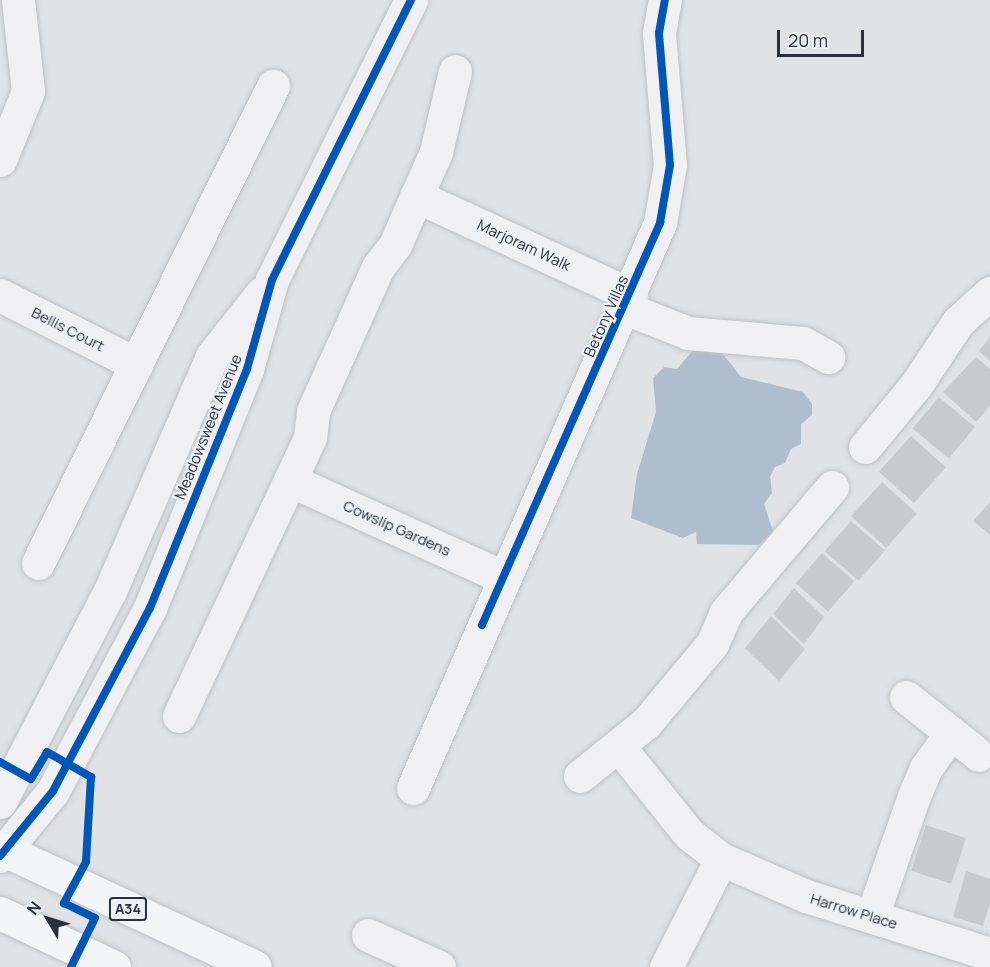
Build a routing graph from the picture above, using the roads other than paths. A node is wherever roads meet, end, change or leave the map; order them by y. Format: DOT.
graph roads {
  1 [pos="18,0"];
  2 [pos="411,0"];
  3 [pos="665,0"];
  4 [pos="455,71"];
  5 [pos="273,86"];
  6 [pos="0,160"];
  7 [pos="416,196"];
  8 [pos="272,280"];
  9 [pos="990,293"];
  10 [pos="0,295"];
  11 [pos="628,302"];
  12 [pos="828,357"];
  13 [pos="136,364"];
  14 [pos="865,447"];
  15 [pos="290,480"];
  16 [pos="832,487"];
  17 [pos="38,563"];
  18 [pos="503,577"];
  19 [pos="906,697"];
  20 [pos="179,716"];
  21 [pos="951,733"];
  22 [pos="620,748"];
  23 [pos="980,755"];
  24 [pos="580,776"];
  25 [pos="413,788"];
  26 [pos="0,802"];
  27 [pos="1,848"];
  28 [pos="721,859"];
  29 [pos="0,913"];
  30 [pos="872,916"];
  31 [pos="368,935"];
  32 [pos="990,954"];
  33 [pos="114,967"];
  34 [pos="255,967"];
  35 [pos="439,967"];
  36 [pos="666,967"];
  1 -- 6 [label="street"];
  2 -- 8 [label="street, Meadowsweet Avenue"];
  3 -- 11 [label="street, Betony Villas"];
  4 -- 7 [label="street"];
  5 -- 13 [label="street"];
  7 -- 11 [label="street, Marjoram Walk"];
  7 -- 15 [label="street"];
  8 -- 26 [label="street, Meadowsweet Avenue"];
  8 -- 27 [label="street, Meadowsweet Avenue"];
  9 -- 14 [label="street"];
  10 -- 13 [label="street, Bellis Court"];
  11 -- 12 [label="street, Marjoram Walk"];
  11 -- 18 [label="street, Betony Villas"];
  13 -- 17 [label="street"];
  15 -- 18 [label="street, Cowslip Gardens"];
  15 -- 20 [label="street"];
  16 -- 22 [label="street"];
  18 -- 25 [label="street, Betony Villas"];
  19 -- 21 [label="street"];
  21 -- 23 [label="street"];
  21 -- 30 [label="street"];
  22 -- 24 [label="street"];
  22 -- 28 [label="street, Harrow Place"];
  27 -- 34 [label="highway, A34"];
  28 -- 30 [label="street, Harrow Place"];
  28 -- 36 [label="street"];
  29 -- 33 [label="highway"];
  30 -- 32 [label="street, Harrow Place"];
  31 -- 35 [label="street"];
}
